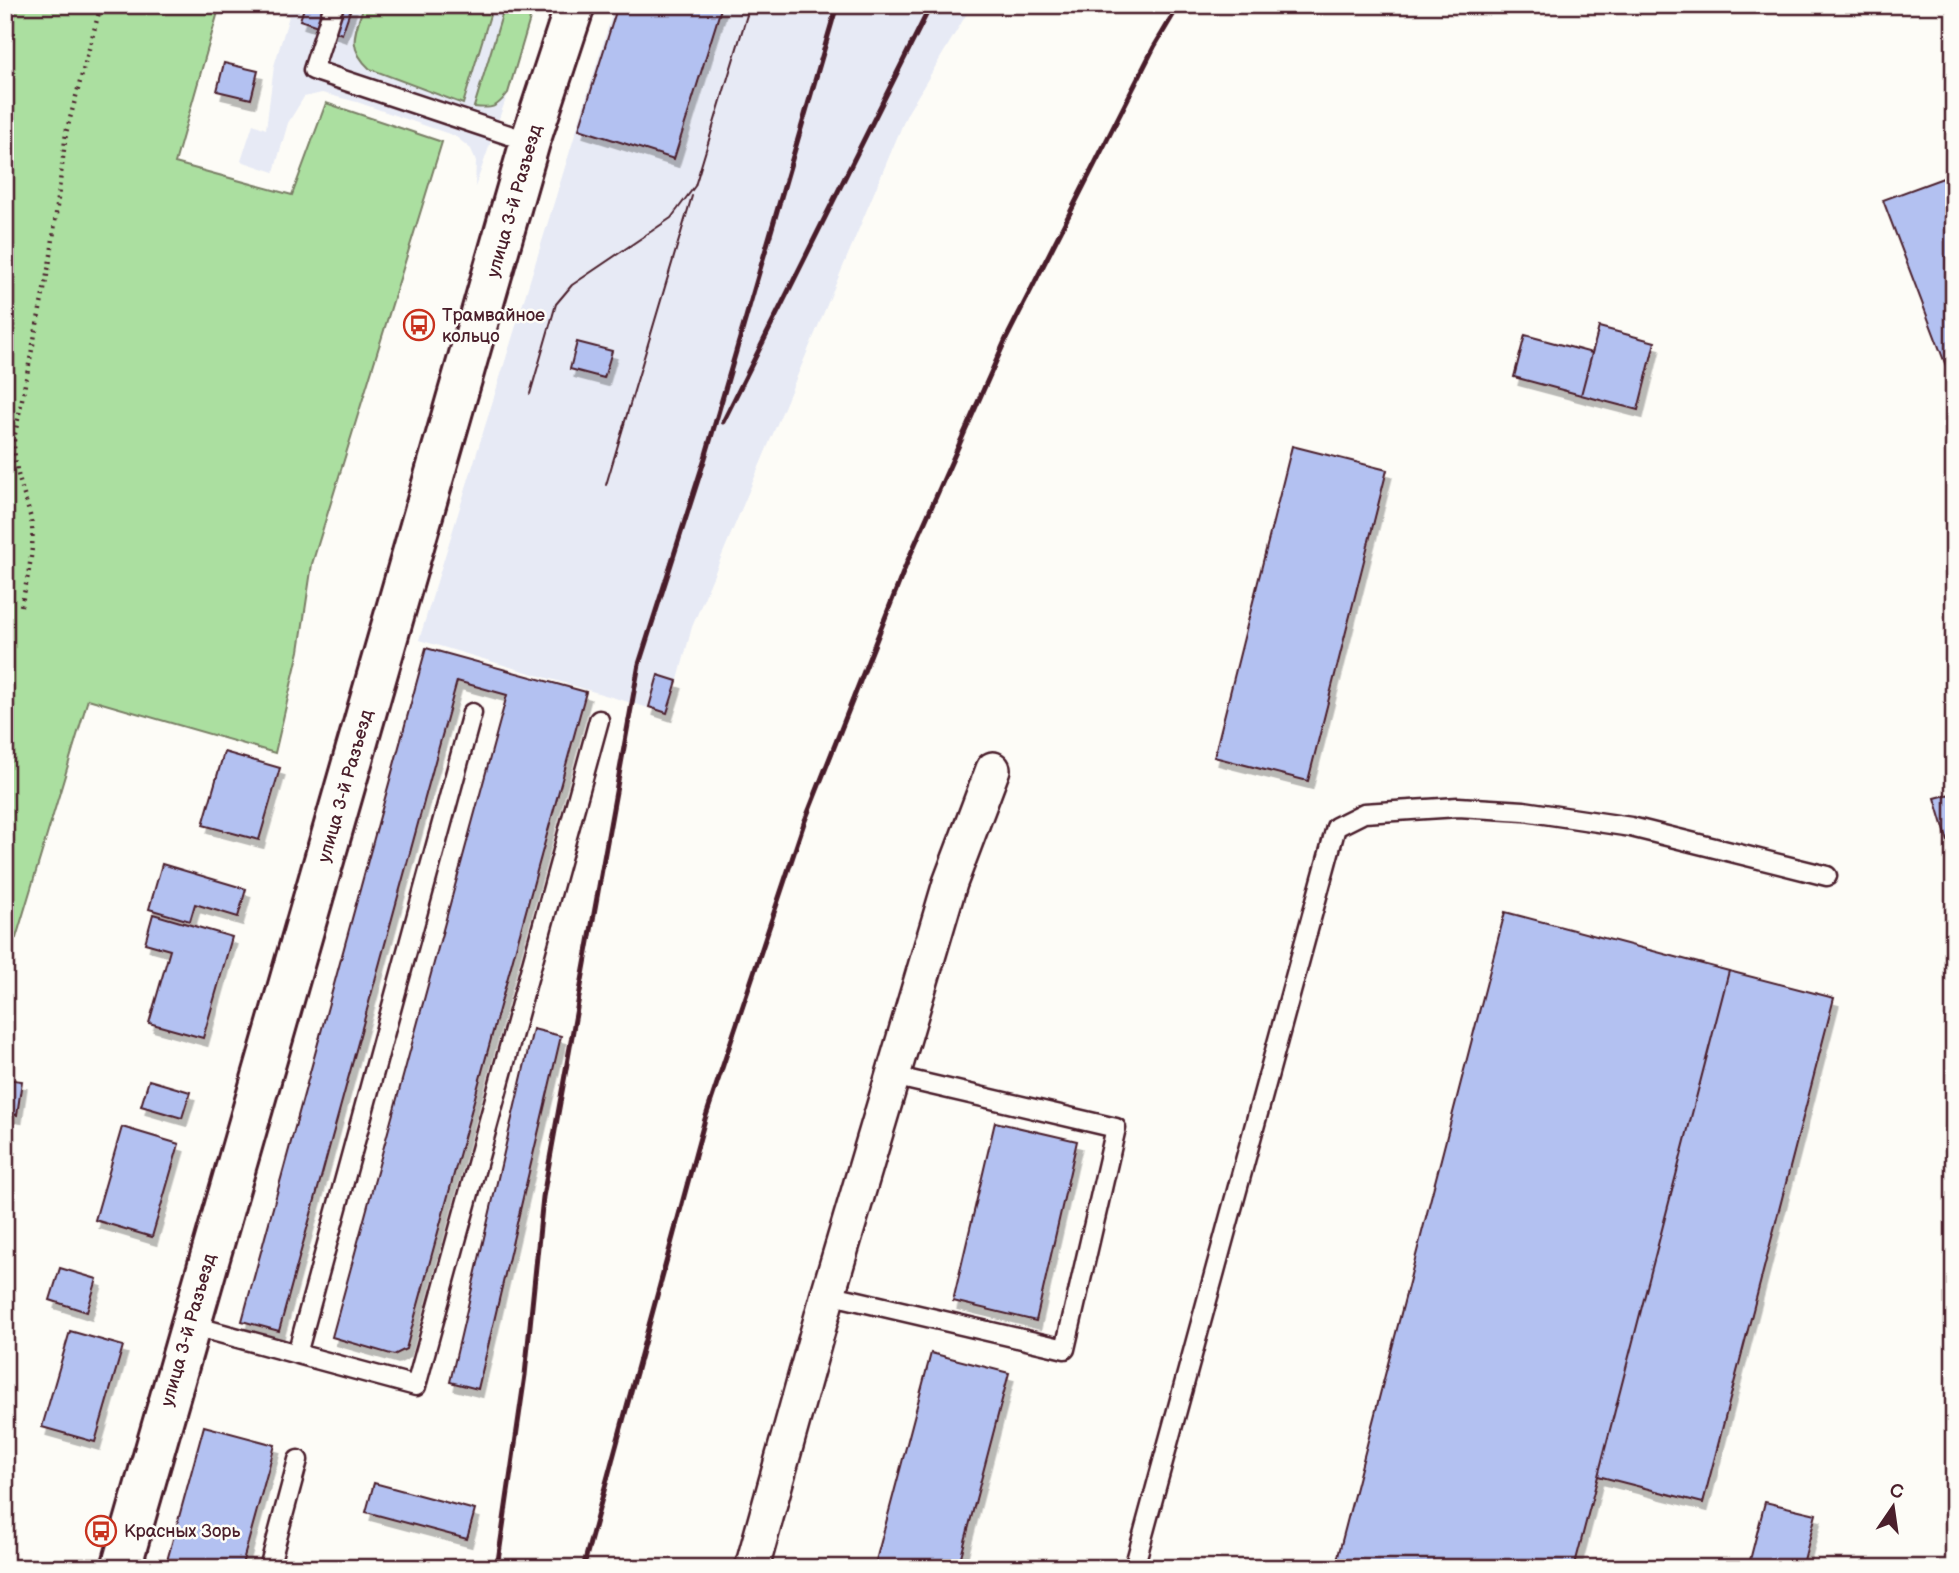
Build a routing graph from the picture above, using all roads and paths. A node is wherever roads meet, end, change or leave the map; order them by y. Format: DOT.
graph roads {
  1 [pos="101,5"];
  2 [pos="334,5"];
  3 [pos="575,5"];
  4 [pos="530,142"];
  5 [pos="20,606"];
  6 [pos="472,713"];
  7 [pos="599,720"];
  8 [pos="993,769"];
  9 [pos="1827,876"];
  10 [pos="893,1076"];
  11 [pos="828,1294"];
  12 [pos="190,1325"];
  13 [pos="297,1354"];
  14 [pos="298,1460"];
  15 [pos="121,1568"];
  16 [pos="269,1568"];
  17 [pos="752,1568"];
  18 [pos="1134,1568"];
  1 -- 5 [label="path"];
  2 -- 4 [label="lane"];
  3 -- 4 [label="main road, улица 3-й Разъезд"];
  4 -- 12 [label="main road, улица 3-й Разъезд"];
  6 -- 13 [label="lane"];
  7 -- 13 [label="lane"];
  8 -- 10 [label="street"];
  9 -- 18 [label="lane"];
  10 -- 11 [label="street"];
  10 -- 11 [label="lane"];
  11 -- 17 [label="street"];
  12 -- 13 [label="lane"];
  12 -- 15 [label="main road, улица 3-й Разъезд"];
  14 -- 16 [label="lane"];
}
